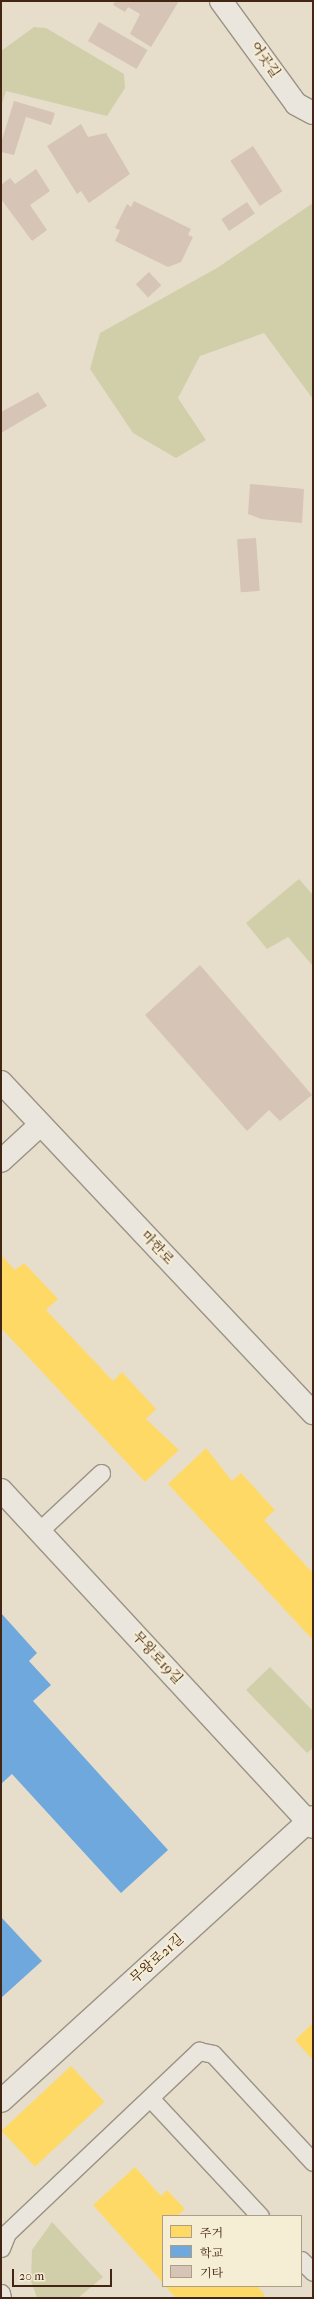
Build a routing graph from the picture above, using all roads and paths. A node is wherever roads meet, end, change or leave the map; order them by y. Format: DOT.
graph roads {
  1 [pos="221,1"];
  2 [pos="313,113"];
  3 [pos="1,1082"];
  4 [pos="40,1125"];
  5 [pos="1,1161"];
  6 [pos="313,1413"];
  7 [pos="101,1474"];
  8 [pos="1,1490"];
  9 [pos="39,1531"];
  10 [pos="311,1822"];
  11 [pos="150,2098"];
  12 [pos="1,2101"];
  13 [pos="313,2162"];
  14 [pos="259,2215"];
  15 [pos="3,2236"];
  16 [pos="302,2261"];
  17 [pos="313,2272"];
  18 [pos="1,2293"];
  19 [pos="2,2298"];
  1 -- 2 [label="street, 어곳길"];
  3 -- 4 [label="street, 마한로"];
  4 -- 5 [label="street"];
  4 -- 6 [label="street, 마한로"];
  7 -- 9 [label="lane"];
  8 -- 9 [label="street, 무왕로19길"];
  9 -- 10 [label="street, 무왕로19길"];
  10 -- 12 [label="street, 무왕로21길"];
  11 -- 13 [label="lane"];
  11 -- 14 [label="lane"];
  11 -- 15 [label="lane"];
  16 -- 17 [label="lane"];
  18 -- 19 [label="lane"];
}
